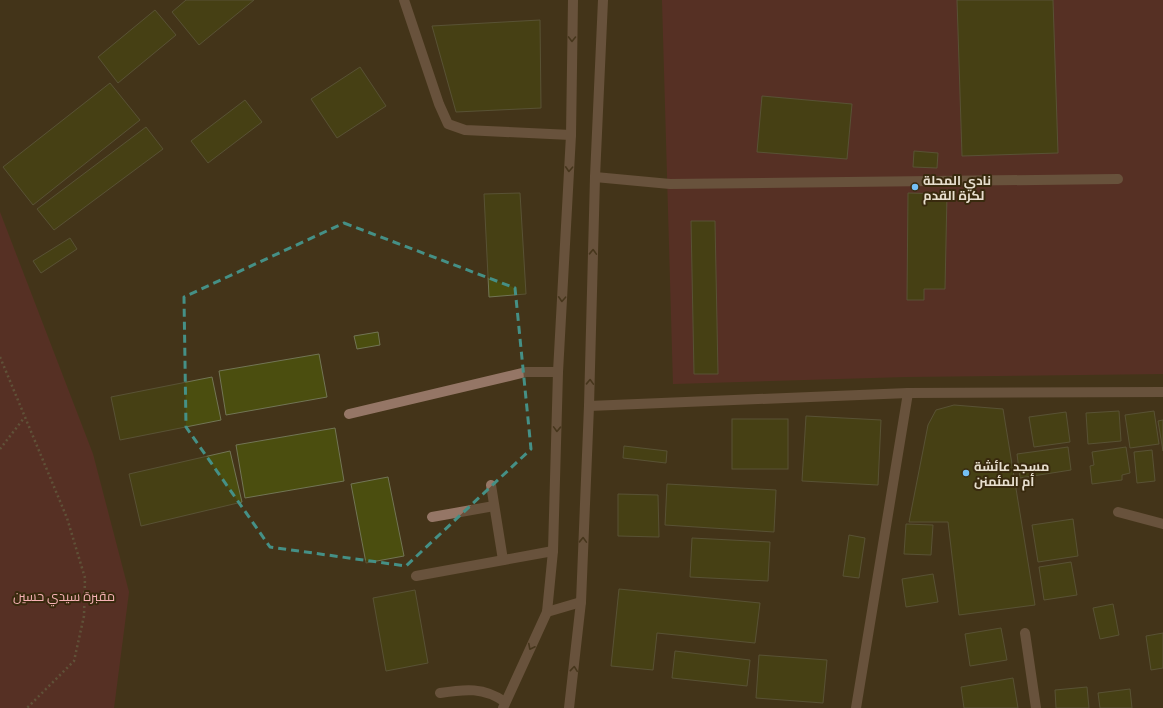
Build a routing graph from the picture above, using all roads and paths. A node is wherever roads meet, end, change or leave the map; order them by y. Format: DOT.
graph roads {
  1 [pos="404,0"];
  2 [pos="573,0"];
  3 [pos="603,0"];
  4 [pos="571,136"];
  5 [pos="595,177"];
  6 [pos="1118,179"];
  7 [pos="0,357"];
  8 [pos="558,372"];
  9 [pos="1163,392"];
  10 [pos="908,393"];
  11 [pos="589,406"];
  12 [pos="349,414"];
  13 [pos="24,417"];
  14 [pos="0,449"];
  15 [pos="491,485"];
  16 [pos="494,506"];
  17 [pos="1118,512"];
  18 [pos="432,517"];
  19 [pos="1163,524"];
  20 [pos="553,551"];
  21 [pos="503,560"];
  22 [pos="416,576"];
  23 [pos="581,602"];
  24 [pos="547,612"];
  25 [pos="1025,632"];
  26 [pos="440,693"];
  27 [pos="504,705"];
  28 [pos="27,708"];
  29 [pos="569,708"];
  30 [pos="856,708"];
  31 [pos="1036,708"];
  1 -- 4 [label="street"];
  2 -- 4 [label="street, one-way"];
  3 -- 5 [label="street"];
  4 -- 8 [label="street, one-way"];
  5 -- 6 [label="street"];
  11 -- 5 [label="street, one-way"];
  7 -- 13 [label="path"];
  8 -- 12 [label="street"];
  8 -- 20 [label="street, one-way"];
  9 -- 10 [label="street"];
  10 -- 11 [label="street"];
  10 -- 30 [label="street"];
  23 -- 11 [label="street, one-way"];
  13 -- 14 [label="path"];
  13 -- 28 [label="path"];
  15 -- 16 [label="street"];
  16 -- 18 [label="street"];
  16 -- 21 [label="street"];
  17 -- 19 [label="street"];
  20 -- 21 [label="street"];
  20 -- 24 [label="street"];
  21 -- 22 [label="street"];
  23 -- 24 [label="street"];
  29 -- 23 [label="street, one-way"];
  24 -- 27 [label="street, one-way"];
  25 -- 31 [label="street"];
  26 -- 27 [label="street"];
}
